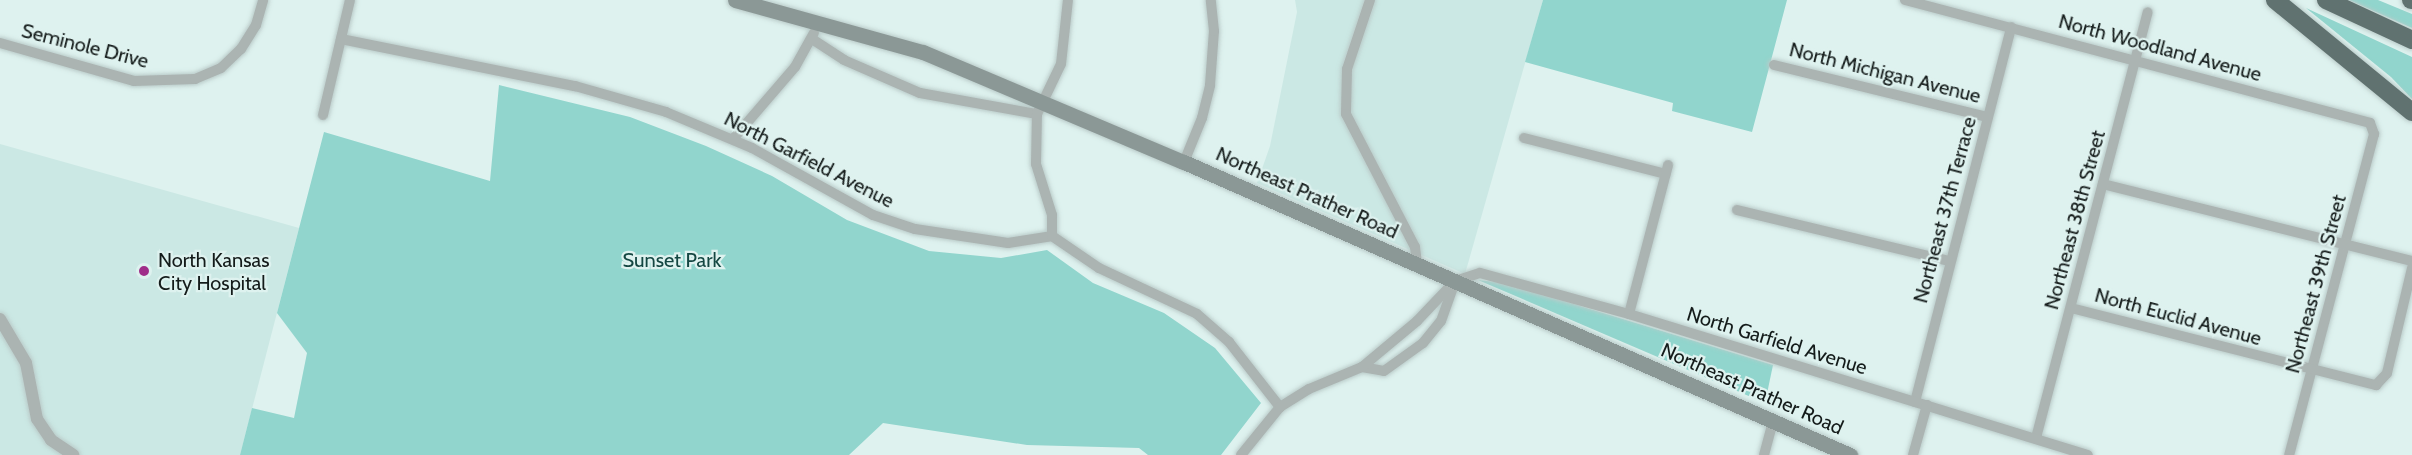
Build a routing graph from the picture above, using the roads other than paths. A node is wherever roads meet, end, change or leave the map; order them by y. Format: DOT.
graph roads {
  1 [pos="262,0"];
  2 [pos="350,0"];
  3 [pos="735,0"];
  4 [pos="1068,0"];
  5 [pos="1211,0"];
  6 [pos="1370,0"];
  7 [pos="1905,0"];
  8 [pos="2275,0"];
  9 [pos="2326,0"];
  10 [pos="2148,12"];
  11 [pos="818,21"];
  12 [pos="2011,27"];
  13 [pos="340,39"];
  14 [pos="812,39"];
  15 [pos="2412,40"];
  16 [pos="0,43"];
  17 [pos="2136,61"];
  18 [pos="1774,65"];
  19 [pos="1042,108"];
  20 [pos="2412,112"];
  21 [pos="322,115"];
  22 [pos="1988,117"];
  23 [pos="2370,123"];
  24 [pos="1524,138"];
  25 [pos="733,139"];
  26 [pos="1184,162"];
  27 [pos="2103,184"];
  28 [pos="1737,210"];
  29 [pos="1052,236"];
  30 [pos="2343,246"];
  31 [pos="1950,261"];
  32 [pos="2412,261"];
  33 [pos="1417,264"];
  34 [pos="2412,268"];
  35 [pos="1455,281"];
  36 [pos="2071,308"];
  37 [pos="1629,314"];
  38 [pos="0,319"];
  39 [pos="1362,367"];
  40 [pos="2312,371"];
  41 [pos="1915,402"];
  42 [pos="1927,405"];
  43 [pos="1280,407"];
  44 [pos="1773,421"];
  45 [pos="2036,438"];
  46 [pos="73,455"];
  47 [pos="1241,455"];
  48 [pos="1764,455"];
  49 [pos="1850,455"];
  50 [pos="1913,455"];
  51 [pos="2088,455"];
  52 [pos="2289,455"];
  1 -- 16 [label="street, Seminole Drive"];
  2 -- 13 [label="street"];
  3 -- 11 [label="main road, Northeast Prather Road"];
  4 -- 19 [label="street"];
  5 -- 26 [label="street"];
  6 -- 33 [label="street"];
  7 -- 12 [label="street, North Woodland Avenue"];
  8 -- 20 [label="highway"];
  9 -- 15 [label="highway"];
  10 -- 17 [label="street, Northeast 38th Street"];
  11 -- 14 [label="street"];
  11 -- 19 [label="main road, Northeast Prather Road"];
  12 -- 17 [label="street, North Woodland Avenue"];
  12 -- 22 [label="street, Northeast 37th Terrace"];
  13 -- 21 [label="street"];
  13 -- 25 [label="street, North Garfield Avenue"];
  14 -- 19 [label="street"];
  14 -- 25 [label="street"];
  17 -- 23 [label="street, North Woodland Avenue"];
  17 -- 27 [label="street, Northeast 38th Street"];
  18 -- 22 [label="street, North Michigan Avenue"];
  19 -- 26 [label="main road, Northeast Prather Road"];
  19 -- 29 [label="street"];
  22 -- 31 [label="street, Northeast 37th Terrace"];
  23 -- 30 [label="street, Northeast 39th Street"];
  24 -- 37 [label="street"];
  25 -- 29 [label="street, North Garfield Avenue"];
  26 -- 33 [label="main road, Northeast Prather Road"];
  27 -- 30 [label="street"];
  27 -- 36 [label="street, Northeast 38th Street"];
  28 -- 31 [label="street"];
  29 -- 43 [label="street"];
  30 -- 32 [label="street"];
  30 -- 40 [label="street, Northeast 39th Street"];
  31 -- 41 [label="street, Northeast 37th Terrace"];
  33 -- 35 [label="main road, Northeast Prather Road"];
  34 -- 40 [label="street, North Euclid Avenue"];
  35 -- 37 [label="street, North Garfield Avenue"];
  35 -- 39 [label="street"];
  35 -- 39 [label="street"];
  35 -- 44 [label="main road, Northeast Prather Road"];
  36 -- 40 [label="street, North Euclid Avenue"];
  36 -- 45 [label="street, Northeast 38th Street"];
  37 -- 41 [label="street, North Garfield Avenue"];
  38 -- 46 [label="street"];
  39 -- 43 [label="street"];
  40 -- 52 [label="street, Northeast 39th Street"];
  41 -- 42 [label="street, North Garfield Avenue"];
  42 -- 45 [label="street, North Garfield Avenue"];
  42 -- 50 [label="street"];
  43 -- 47 [label="street"];
  44 -- 48 [label="street"];
  44 -- 49 [label="main road, Northeast Prather Road"];
  45 -- 51 [label="street, North Garfield Avenue"];
}
